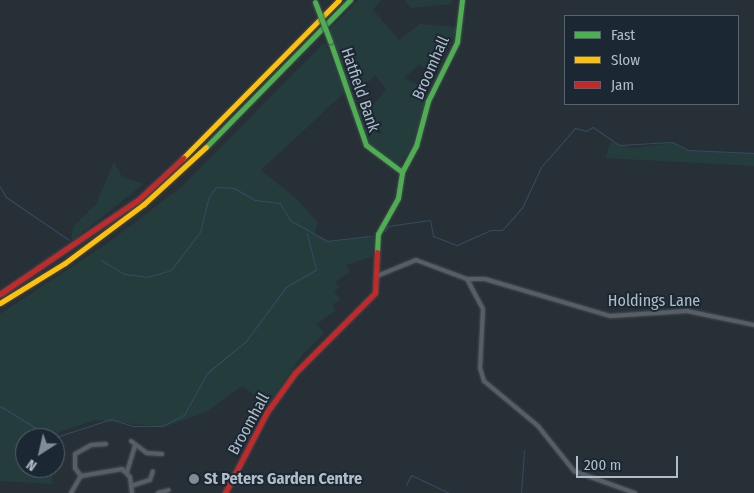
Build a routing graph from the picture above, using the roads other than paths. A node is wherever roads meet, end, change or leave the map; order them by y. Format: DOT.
graph roads {
  1 [pos="340,0"];
  2 [pos="350,0"];
  3 [pos="462,0"];
  4 [pos="315,1"];
  5 [pos="402,172"];
  6 [pos="377,276"];
  7 [pos="467,279"];
  8 [pos="0,294"];
  9 [pos="0,303"];
  10 [pos="754,325"];
  11 [pos="99,444"];
  12 [pos="106,444"];
  13 [pos="99,450"];
  14 [pos="162,454"];
  15 [pos="153,471"];
  16 [pos="127,472"];
  17 [pos="81,476"];
  18 [pos="141,478"];
  19 [pos="144,483"];
  20 [pos="131,486"];
  21 [pos="169,490"];
  22 [pos="71,493"];
  23 [pos="132,493"];
  24 [pos="158,493"];
  25 [pos="226,493"];
  26 [pos="635,493"];
  1 -- 8 [label="main road"];
  2 -- 9 [label="main road"];
  3 -- 5 [label="main road, Broomhall"];
  4 -- 5 [label="main road, Hatfield Bank, bridge"];
  5 -- 6 [label="main road, Broomhall"];
  6 -- 7 [label="street, Holdings Lane"];
  6 -- 25 [label="main road, Broomhall"];
  7 -- 10 [label="street, Holdings Lane"];
  7 -- 26 [label="street"];
  11 -- 12 [label="street"];
  11 -- 13 [label="street"];
  11 -- 17 [label="street"];
  14 -- 16 [label="street"];
  15 -- 19 [label="street"];
  16 -- 17 [label="street"];
  16 -- 20 [label="street"];
  17 -- 22 [label="street"];
  18 -- 19 [label="street"];
  19 -- 20 [label="street"];
  20 -- 23 [label="street"];
  21 -- 24 [label="street"];
}
